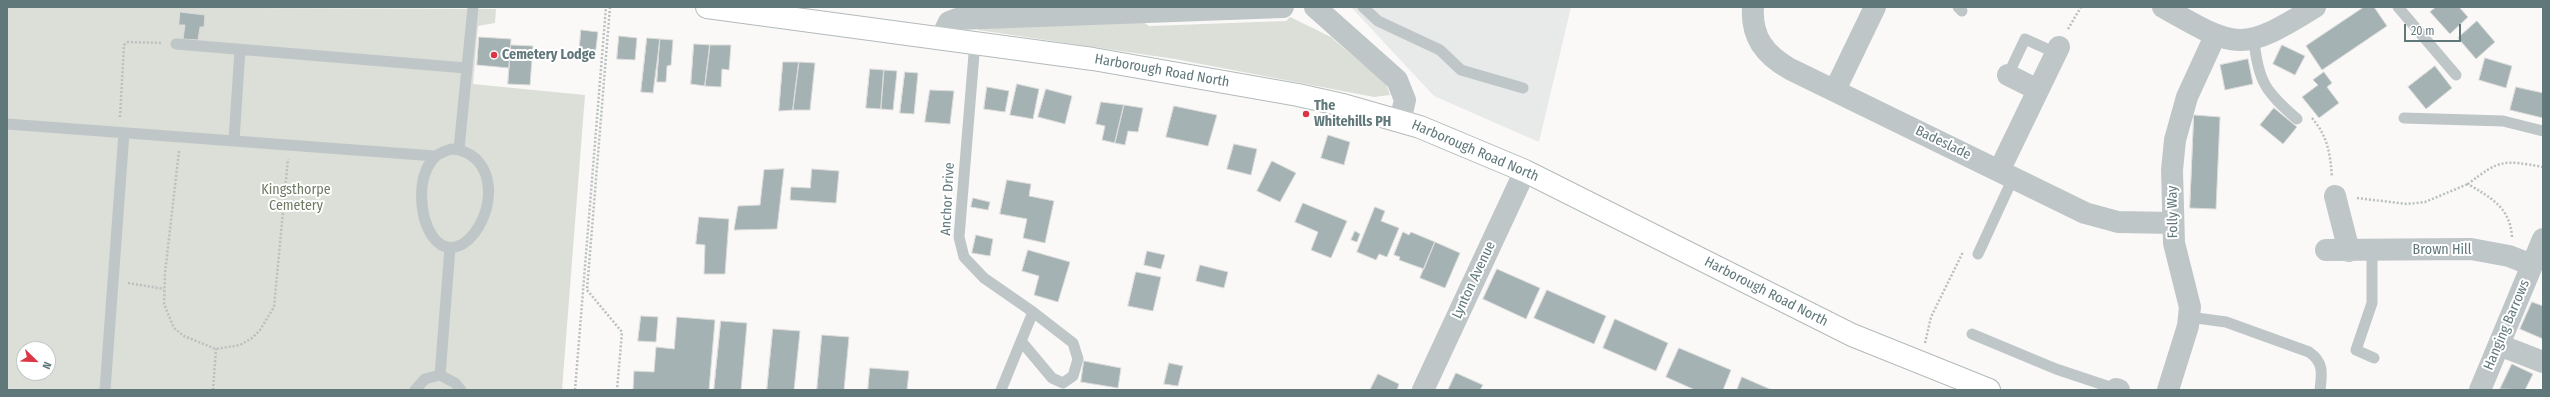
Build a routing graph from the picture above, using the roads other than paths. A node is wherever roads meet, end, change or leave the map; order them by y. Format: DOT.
graph roads {
  1 [pos="473,7"];
  2 [pos="707,7"];
  3 [pos="1284,7"];
  4 [pos="1315,7"];
  5 [pos="1363,7"];
  6 [pos="1753,7"];
  7 [pos="1875,7"];
  8 [pos="2163,7"];
  9 [pos="2315,7"];
  10 [pos="2398,7"];
  11 [pos="1018,11"];
  12 [pos="2215,36"];
  13 [pos="942,37"];
  14 [pos="2254,40"];
  15 [pos="975,42"];
  16 [pos="176,44"];
  17 [pos="240,50"];
  18 [pos="2057,50"];
  19 [pos="466,68"];
  20 [pos="2008,75"];
  21 [pos="2456,75"];
  22 [pos="1523,88"];
  23 [pos="1835,90"];
  24 [pos="2038,90"];
  25 [pos="2404,118"];
  26 [pos="2297,119"];
  27 [pos="1400,121"];
  28 [pos="7,124"];
  29 [pos="2543,131"];
  30 [pos="121,132"];
  31 [pos="234,140"];
  32 [pos="459,149"];
  33 [pos="435,156"];
  34 [pos="1525,171"];
  35 [pos="2006,175"];
  36 [pos="2335,196"];
  37 [pos="2173,223"];
  38 [pos="2543,239"];
  39 [pos="450,248"];
  40 [pos="2326,250"];
  41 [pos="2372,250"];
  42 [pos="2349,251"];
  43 [pos="1978,254"];
  44 [pos="2532,265"];
  45 [pos="1033,312"];
  46 [pos="2189,317"];
  47 [pos="1972,334"];
  48 [pos="1021,341"];
  49 [pos="2499,345"];
  50 [pos="2374,358"];
  51 [pos="2543,362"];
  52 [pos="440,375"];
  53 [pos="2118,389"];
  54 [pos="105,390"];
  55 [pos="415,390"];
  56 [pos="461,390"];
  57 [pos="1001,390"];
  58 [pos="1423,390"];
  59 [pos="1990,390"];
  60 [pos="2168,390"];
  61 [pos="2320,390"];
  62 [pos="2480,390"];
  1 -- 19 [label="lane"];
  2 -- 13 [label="highway, Harborough Road North"];
  3 -- 11 [label="street"];
  4 -- 27 [label="street"];
  5 -- 22 [label="lane"];
  6 -- 23 [label="street, Badeslade"];
  7 -- 23 [label="street"];
  8 -- 12 [label="street"];
  9 -- 14 [label="street"];
  10 -- 21 [label="lane"];
  11 -- 13 [label="street"];
  12 -- 14 [label="street"];
  12 -- 37 [label="street, Folly Way"];
  13 -- 15 [label="highway, Harborough Road North"];
  14 -- 26 [label="lane"];
  15 -- 27 [label="highway, Harborough Road North"];
  15 -- 45 [label="lane, Anchor Drive"];
  16 -- 17 [label="lane"];
  17 -- 19 [label="lane"];
  17 -- 31 [label="lane"];
  18 -- 20 [label="lane"];
  18 -- 24 [label="street"];
  19 -- 32 [label="lane"];
  20 -- 24 [label="street"];
  23 -- 35 [label="street, Badeslade"];
  24 -- 35 [label="street"];
  25 -- 29 [label="lane"];
  27 -- 34 [label="highway, Harborough Road North"];
  28 -- 30 [label="lane"];
  30 -- 31 [label="lane"];
  30 -- 54 [label="lane"];
  31 -- 33 [label="lane"];
  32 -- 33 [label="lane"];
  32 -- 39 [label="lane"];
  33 -- 39 [label="lane"];
  34 -- 58 [label="street, Lynton Avenue"];
  34 -- 59 [label="highway, Harborough Road North"];
  35 -- 37 [label="street, Badeslade"];
  35 -- 43 [label="lane"];
  36 -- 42 [label="street"];
  37 -- 46 [label="street, Folly Way"];
  38 -- 44 [label="street, Hanging Barrows"];
  39 -- 52 [label="lane"];
  40 -- 42 [label="street, Brown Hill"];
  41 -- 42 [label="street, Brown Hill"];
  41 -- 44 [label="street, Brown Hill"];
  41 -- 50 [label="lane"];
  44 -- 49 [label="street, Hanging Barrows"];
  45 -- 48 [label="lane"];
  45 -- 48 [label="lane, Anchor Drive"];
  46 -- 60 [label="street, Folly Way"];
  46 -- 61 [label="lane"];
  47 -- 53 [label="lane"];
  48 -- 57 [label="lane"];
  49 -- 51 [label="street"];
  49 -- 62 [label="street, Hanging Barrows"];
  52 -- 55 [label="lane"];
  52 -- 56 [label="lane"];
}
